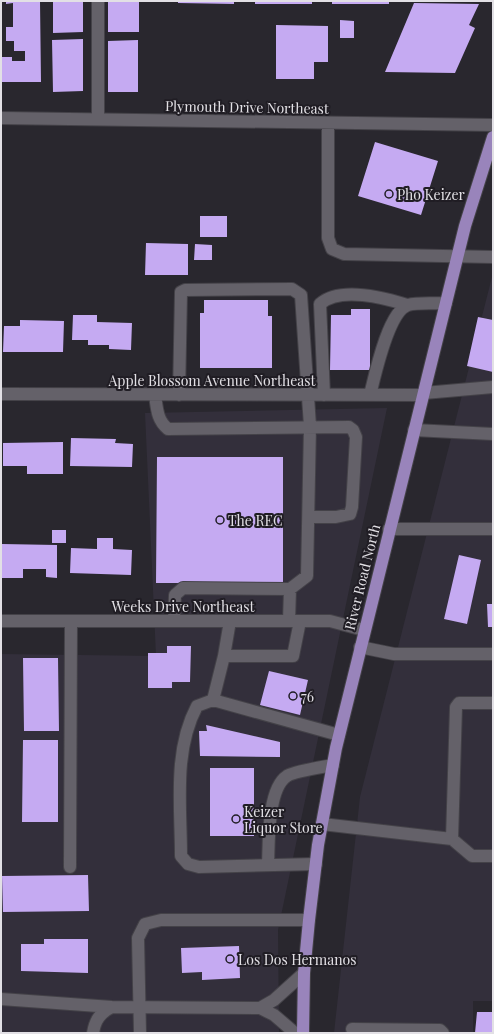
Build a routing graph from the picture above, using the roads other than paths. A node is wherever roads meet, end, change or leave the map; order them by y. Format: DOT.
graph roads {
  1 [pos="98,1"];
  2 [pos="1,118"];
  3 [pos="98,119"];
  4 [pos="328,123"];
  5 [pos="493,126"];
  6 [pos="493,137"];
  7 [pos="490,154"];
  8 [pos="457,257"];
  9 [pos="493,257"];
  10 [pos="446,303"];
  11 [pos="408,305"];
  12 [pos="493,386"];
  13 [pos="1,394"];
  14 [pos="424,394"];
  15 [pos="155,395"];
  16 [pos="179,395"];
  17 [pos="307,395"];
  18 [pos="324,395"];
  19 [pos="370,395"];
  20 [pos="310,426"];
  21 [pos="414,430"];
  22 [pos="493,434"];
  23 [pos="309,517"];
  24 [pos="389,529"];
  25 [pos="493,530"];
  26 [pos="290,589"];
  27 [pos="1,621"];
  28 [pos="71,621"];
  29 [pos="174,621"];
  30 [pos="230,621"];
  31 [pos="295,621"];
  32 [pos="364,630"];
  33 [pos="360,647"];
  34 [pos="493,654"];
  35 [pos="224,656"];
  36 [pos="213,700"];
  37 [pos="493,703"];
  38 [pos="339,735"];
  39 [pos="333,765"];
  40 [pos="322,824"];
  41 [pos="452,839"];
  42 [pos="493,856"];
  43 [pos="316,864"];
  44 [pos="268,865"];
  45 [pos="70,867"];
  46 [pos="309,920"];
  47 [pos="304,973"];
  48 [pos="1,999"];
  49 [pos="112,1007"];
  50 [pos="140,1007"];
  51 [pos="260,1008"];
  52 [pos="352,1029"];
  53 [pos="93,1033"];
  54 [pos="140,1033"];
  55 [pos="296,1033"];
  56 [pos="303,1033"];
  57 [pos="443,1033"];
  1 -- 3 [label="street"];
  2 -- 3 [label="street, Plymouth Drive Northeast"];
  3 -- 4 [label="street, Plymouth Drive Northeast"];
  4 -- 5 [label="street, Plymouth Drive Northeast"];
  4 -- 8 [label="street"];
  6 -- 7 [label="main road, River Road North"];
  7 -- 8 [label="main road, River Road North"];
  8 -- 9 [label="street"];
  8 -- 10 [label="main road, River Road North"];
  10 -- 11 [label="street"];
  10 -- 14 [label="main road, River Road North"];
  11 -- 18 [label="street"];
  11 -- 19 [label="street"];
  12 -- 14 [label="street, Apple Blossom Avenue Northeast"];
  13 -- 15 [label="street, Apple Blossom Avenue Northeast"];
  14 -- 19 [label="street, Apple Blossom Avenue Northeast"];
  14 -- 21 [label="main road, River Road North"];
  15 -- 16 [label="street, Apple Blossom Avenue Northeast"];
  15 -- 20 [label="street"];
  16 -- 17 [label="street, Apple Blossom Avenue Northeast"];
  16 -- 17 [label="street"];
  17 -- 18 [label="street, Apple Blossom Avenue Northeast"];
  17 -- 20 [label="street"];
  18 -- 19 [label="street, Apple Blossom Avenue Northeast"];
  20 -- 23 [label="street"];
  20 -- 23 [label="street"];
  21 -- 22 [label="street"];
  21 -- 24 [label="main road, River Road North"];
  23 -- 26 [label="street"];
  24 -- 25 [label="street"];
  24 -- 32 [label="main road, River Road North"];
  26 -- 29 [label="street"];
  26 -- 31 [label="street"];
  27 -- 28 [label="street, Weeks Drive Northeast"];
  28 -- 29 [label="street, Weeks Drive Northeast"];
  28 -- 45 [label="street"];
  29 -- 30 [label="street, Weeks Drive Northeast"];
  30 -- 31 [label="street, Weeks Drive Northeast"];
  30 -- 35 [label="street"];
  31 -- 32 [label="street, Weeks Drive Northeast"];
  31 -- 35 [label="street"];
  32 -- 33 [label="main road, River Road North"];
  33 -- 34 [label="street"];
  33 -- 38 [label="main road, River Road North"];
  35 -- 36 [label="street"];
  36 -- 38 [label="street"];
  36 -- 44 [label="street"];
  37 -- 41 [label="street"];
  38 -- 39 [label="main road, River Road North"];
  39 -- 40 [label="main road, River Road North"];
  39 -- 44 [label="street"];
  40 -- 41 [label="street"];
  40 -- 43 [label="main road, River Road North"];
  41 -- 42 [label="street"];
  43 -- 44 [label="street"];
  43 -- 46 [label="main road, River Road North"];
  46 -- 47 [label="main road, River Road North"];
  46 -- 50 [label="street"];
  47 -- 51 [label="street"];
  47 -- 56 [label="main road, River Road North"];
  48 -- 49 [label="street"];
  49 -- 50 [label="street"];
  49 -- 53 [label="street"];
  50 -- 51 [label="street"];
  50 -- 54 [label="street"];
  51 -- 55 [label="street"];
  52 -- 57 [label="street"];
}
